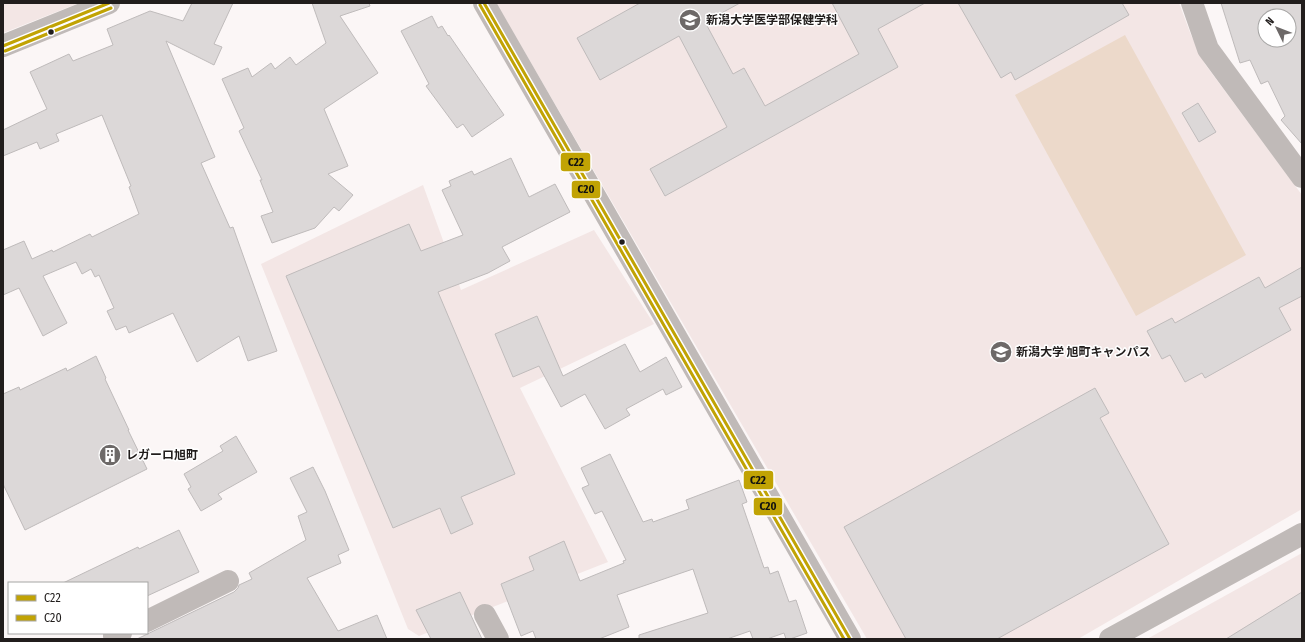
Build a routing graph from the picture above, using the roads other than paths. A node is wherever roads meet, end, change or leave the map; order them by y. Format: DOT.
graph roads {
  1 [pos="109,3"];
  2 [pos="484,3"];
  3 [pos="1192,3"];
  4 [pos="3,46"];
  5 [pos="1302,177"];
  6 [pos="1302,534"];
  7 [pos="228,581"];
  8 [pos="485,615"];
  9 [pos="148,620"];
  10 [pos="498,639"];
  11 [pos="850,639"];
  12 [pos="1110,639"];
  1 -- 4 [label="street"];
  2 -- 11 [label="street"];
  3 -- 5 [label="street"];
  6 -- 12 [label="street"];
  7 -- 9 [label="street"];
  8 -- 10 [label="street"];
}
